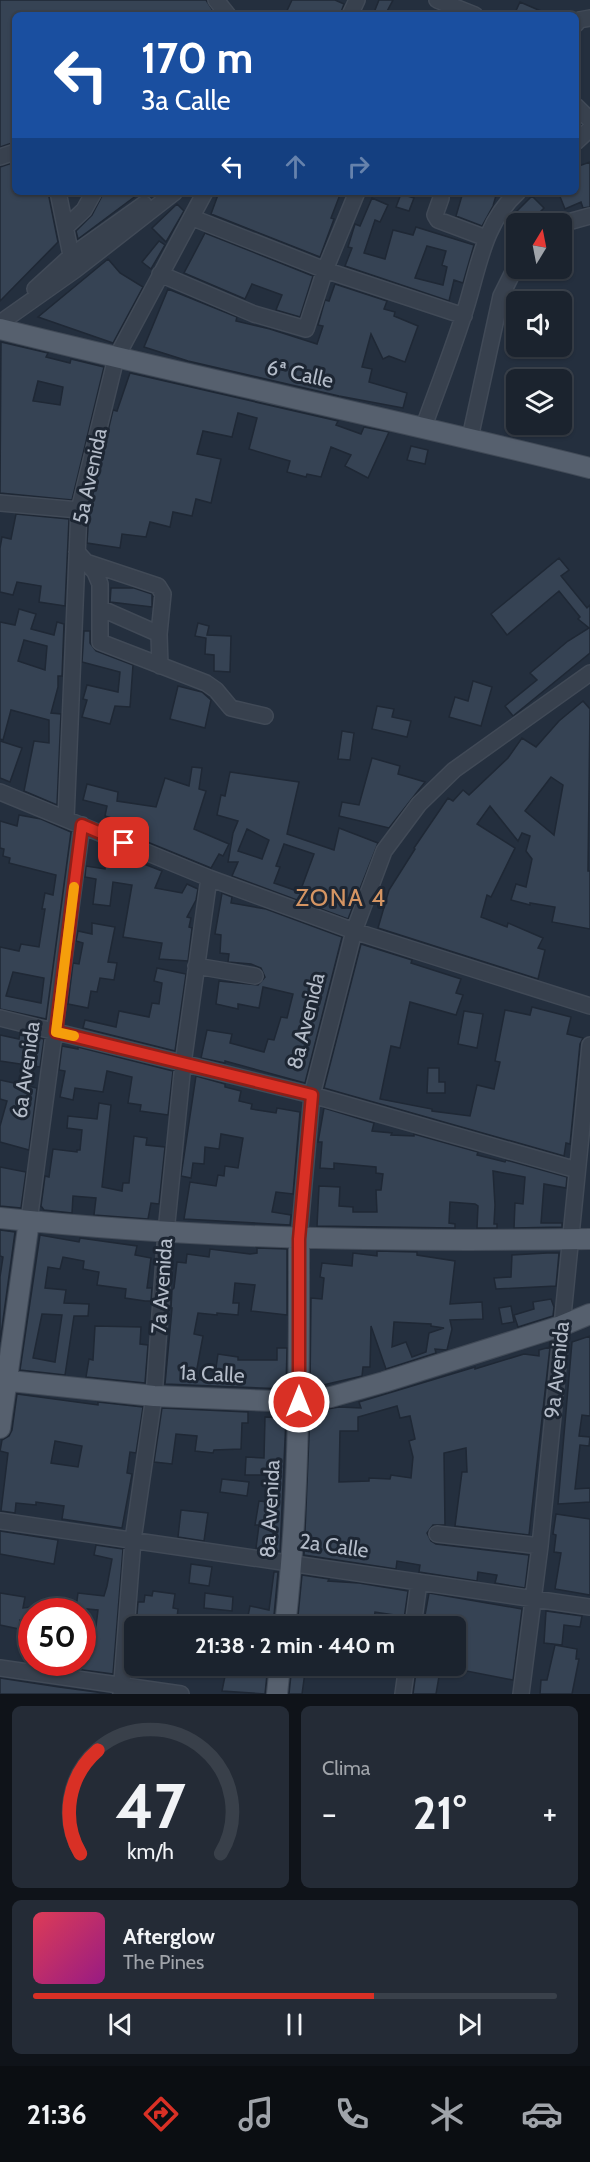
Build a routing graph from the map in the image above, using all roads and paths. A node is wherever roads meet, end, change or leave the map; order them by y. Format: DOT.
graph roads {
  1 [pos="216,0"];
  2 [pos="437,0"];
  3 [pos="226,12"];
  4 [pos="467,12"];
  5 [pos="579,109"];
  6 [pos="590,120"];
  7 [pos="590,129"];
  8 [pos="579,139"];
  9 [pos="59,195"];
  10 [pos="92,195"];
  11 [pos="157,195"];
  12 [pos="171,195"];
  13 [pos="204,195"];
  14 [pos="356,195"];
  15 [pos="440,195"];
  16 [pos="514,195"];
  17 [pos="590,216"];
  18 [pos="193,218"];
  19 [pos="572,221"];
  20 [pos="66,227"];
  21 [pos="486,238"];
  22 [pos="73,263"];
  23 [pos="325,270"];
  24 [pos="160,274"];
  25 [pos="510,279"];
  26 [pos="464,316"];
  27 [pos="0,322"];
  28 [pos="0,329"];
  29 [pos="116,358"];
  30 [pos="424,426"];
  31 [pos="470,438"];
  32 [pos="590,468"];
  33 [pos="0,503"];
  34 [pos="79,510"];
  35 [pos="83,557"];
  36 [pos="100,608"];
  37 [pos="159,634"];
  38 [pos="160,666"];
  39 [pos="590,673"];
  40 [pos="265,716"];
  41 [pos="0,793"];
  42 [pos="66,819"];
  43 [pos="82,825"];
  44 [pos="209,878"];
  45 [pos="354,931"];
  46 [pos="196,966"];
  47 [pos="255,976"];
  48 [pos="590,1006"];
  49 [pos="0,1017"];
  50 [pos="56,1032"];
  51 [pos="590,1045"];
  52 [pos="183,1064"];
  53 [pos="312,1095"];
  54 [pos="577,1170"];
  55 [pos="0,1218"];
  56 [pos="29,1221"];
  57 [pos="166,1232"];
  58 [pos="299,1239"];
  59 [pos="581,1239"];
  60 [pos="590,1314"];
  61 [pos="561,1326"];
  62 [pos="4,1381"];
  63 [pos="153,1396"];
  64 [pos="299,1402"];
  65 [pos="0,1428"];
  66 [pos="0,1521"];
  67 [pos="437,1534"];
  68 [pos="133,1540"];
  69 [pos="540,1546"];
  70 [pos="292,1564"];
  71 [pos="419,1582"];
  72 [pos="533,1598"];
  73 [pos="590,1606"];
  74 [pos="286,1616"];
  75 [pos="414,1616"];
  76 [pos="0,1668"];
  77 [pos="279,1676"];
  78 [pos="405,1676"];
  79 [pos="122,1690"];
  80 [pos="180,1694"];
  81 [pos="277,1694"];
  82 [pos="403,1694"];
  83 [pos="521,1694"];
  1 -- 3 [label="street"];
  2 -- 4 [label="street"];
  5 -- 6 [label="street"];
  7 -- 8 [label="street"];
  9 -- 20 [label="street"];
  10 -- 20 [label="street"];
  11 -- 22 [label="street"];
  12 -- 22 [label="street"];
  13 -- 18 [label="street, 5a Avenida"];
  14 -- 23 [label="street"];
  15 -- 21 [label="street"];
  16 -- 21 [label="street"];
  17 -- 19 [label="street"];
  18 -- 23 [label="street"];
  18 -- 24 [label="street, 5a Avenida"];
  20 -- 22 [label="street"];
  21 -- 26 [label="street"];
  22 -- 27 [label="street"];
  23 -- 24 [label="street"];
  23 -- 26 [label="street"];
  24 -- 29 [label="street, 5a Avenida"];
  25 -- 31 [label="street"];
  26 -- 30 [label="street"];
  28 -- 29 [label="main road, 6ª Calle"];
  29 -- 30 [label="main road, 6ª Calle"];
  29 -- 34 [label="street, 5a Avenida"];
  30 -- 31 [label="main road, 6ª Calle"];
  31 -- 32 [label="main road, 6ª Calle"];
  33 -- 34 [label="street"];
  34 -- 35 [label="street, 5a Avenida"];
  35 -- 36 [label="street"];
  35 -- 37 [label="street"];
  35 -- 42 [label="street, 5a Avenida"];
  36 -- 37 [label="street"];
  36 -- 38 [label="street"];
  37 -- 38 [label="street"];
  38 -- 40 [label="street"];
  39 -- 45 [label="street, 8a Avenida"];
  41 -- 42 [label="street"];
  42 -- 43 [label="street"];
  43 -- 44 [label="street"];
  43 -- 50 [label="street, 6a Avenida"];
  44 -- 45 [label="street"];
  44 -- 46 [label="street, 7a Avenida"];
  45 -- 48 [label="street"];
  45 -- 53 [label="street, 8a Avenida"];
  46 -- 47 [label="street"];
  46 -- 52 [label="street, 7a Avenida"];
  49 -- 50 [label="street"];
  50 -- 52 [label="street"];
  50 -- 56 [label="street, 6a Avenida"];
  51 -- 54 [label="street, 9a Avenida"];
  52 -- 53 [label="street"];
  52 -- 57 [label="street, 7a Avenida"];
  53 -- 54 [label="street"];
  53 -- 58 [label="street, 8a Avenida"];
  54 -- 59 [label="street, 9a Avenida"];
  55 -- 56 [label="main road"];
  56 -- 57 [label="main road"];
  56 -- 62 [label="main road, 6a Avenida"];
  57 -- 58 [label="main road"];
  57 -- 63 [label="street, 7a Avenida"];
  58 -- 59 [label="main road"];
  58 -- 64 [label="main road, 8a Avenida"];
  59 -- 61 [label="street, 9a Avenida"];
  60 -- 61 [label="main road, 1a Calle"];
  61 -- 64 [label="main road, 1a Calle"];
  61 -- 69 [label="street, 9a Avenida"];
  62 -- 63 [label="main road, 1a Calle"];
  62 -- 65 [label="main road, 6a Avenida"];
  63 -- 64 [label="main road, 1a Calle"];
  63 -- 68 [label="street, 7a Avenida"];
  64 -- 70 [label="main road, 8a Avenida"];
  66 -- 68 [label="street, 2a Calle"];
  67 -- 69 [label="street"];
  68 -- 70 [label="street, 2a Calle"];
  68 -- 79 [label="street, 7a Avenida"];
  69 -- 72 [label="street, 9a Avenida"];
  70 -- 71 [label="street, 2a Calle"];
  70 -- 74 [label="main road, 8a Avenida"];
  71 -- 72 [label="street, 2a Calle"];
  71 -- 75 [label="street"];
  72 -- 73 [label="street, 2a Calle"];
  72 -- 83 [label="street, 9a Avenida"];
  76 -- 79 [label="street"];
  77 -- 81 [label="main road"];
  78 -- 82 [label="street"];
  79 -- 80 [label="street"];
}
